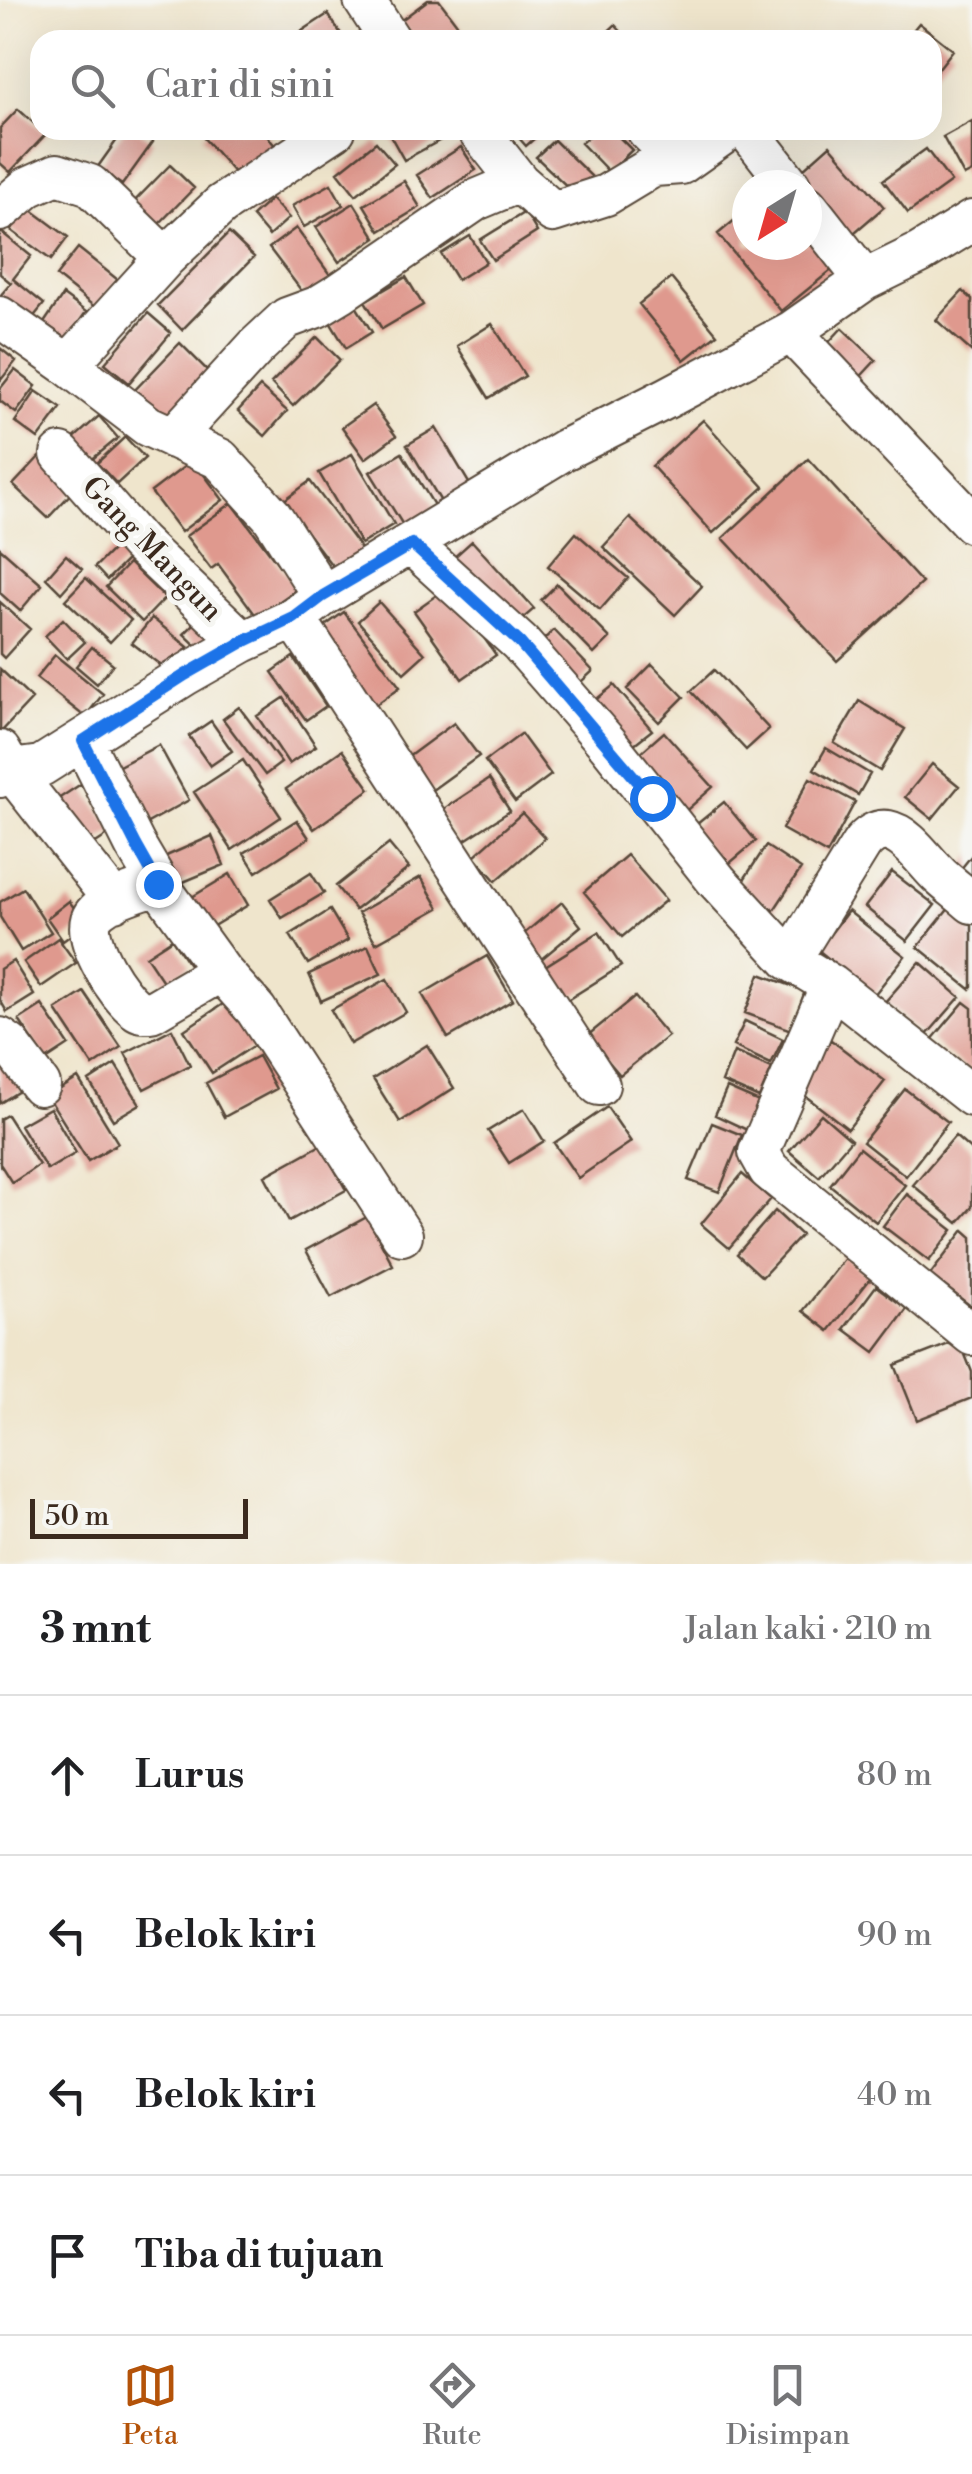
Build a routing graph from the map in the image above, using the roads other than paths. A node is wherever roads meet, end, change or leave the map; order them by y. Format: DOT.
graph roads {
  1 [pos="364,0"];
  2 [pos="384,30"];
  3 [pos="311,140"];
  4 [pos="486,140"];
  5 [pos="658,140"];
  6 [pos="716,140"];
  7 [pos="755,140"];
  8 [pos="681,164"];
  9 [pos="778,170"];
  10 [pos="519,182"];
  11 [pos="0,211"];
  12 [pos="972,220"];
  13 [pos="822,225"];
  14 [pos="165,258"];
  15 [pos="865,280"];
  16 [pos="0,317"];
  17 [pos="791,332"];
  18 [pos="68,365"];
  19 [pos="173,438"];
  20 [pos="61,454"];
  21 [pos="972,522"];
  22 [pos="412,544"];
  23 [pos="309,607"];
  24 [pos="243,642"];
  25 [pos="83,741"];
  26 [pos="4,766"];
  27 [pos="158,884"];
  28 [pos="114,901"];
  29 [pos="972,903"];
  30 [pos="790,960"];
  31 [pos="221,971"];
  32 [pos="831,986"];
  33 [pos="0,1038"];
  34 [pos="40,1085"];
  35 [pos="599,1085"];
  36 [pos="972,1096"];
  37 [pos="402,1235"];
  38 [pos="972,1336"];
  1 -- 2 [label="street"];
  3 -- 14 [label="street"];
  4 -- 10 [label="street"];
  5 -- 8 [label="street"];
  6 -- 8 [label="street"];
  7 -- 9 [label="street"];
  8 -- 10 [label="street"];
  10 -- 19 [label="street"];
  11 -- 14 [label="street"];
  12 -- 15 [label="street"];
  13 -- 15 [label="street"];
  14 -- 18 [label="street"];
  15 -- 17 [label="street"];
  16 -- 18 [label="street"];
  17 -- 21 [label="street"];
  17 -- 22 [label="street"];
  18 -- 19 [label="street"];
  19 -- 23 [label="street"];
  20 -- 24 [label="street, Gang Mangun"];
  22 -- 23 [label="street"];
  22 -- 30 [label="street"];
  23 -- 24 [label="street"];
  23 -- 35 [label="street"];
  24 -- 25 [label="street"];
  25 -- 26 [label="street"];
  25 -- 27 [label="street"];
  26 -- 28 [label="street"];
  27 -- 28 [label="street"];
  27 -- 31 [label="street"];
  28 -- 31 [label="street"];
  29 -- 30 [label="street"];
  30 -- 32 [label="street"];
  31 -- 37 [label="street"];
  32 -- 36 [label="street"];
  32 -- 38 [label="street"];
  33 -- 34 [label="street"];
}
